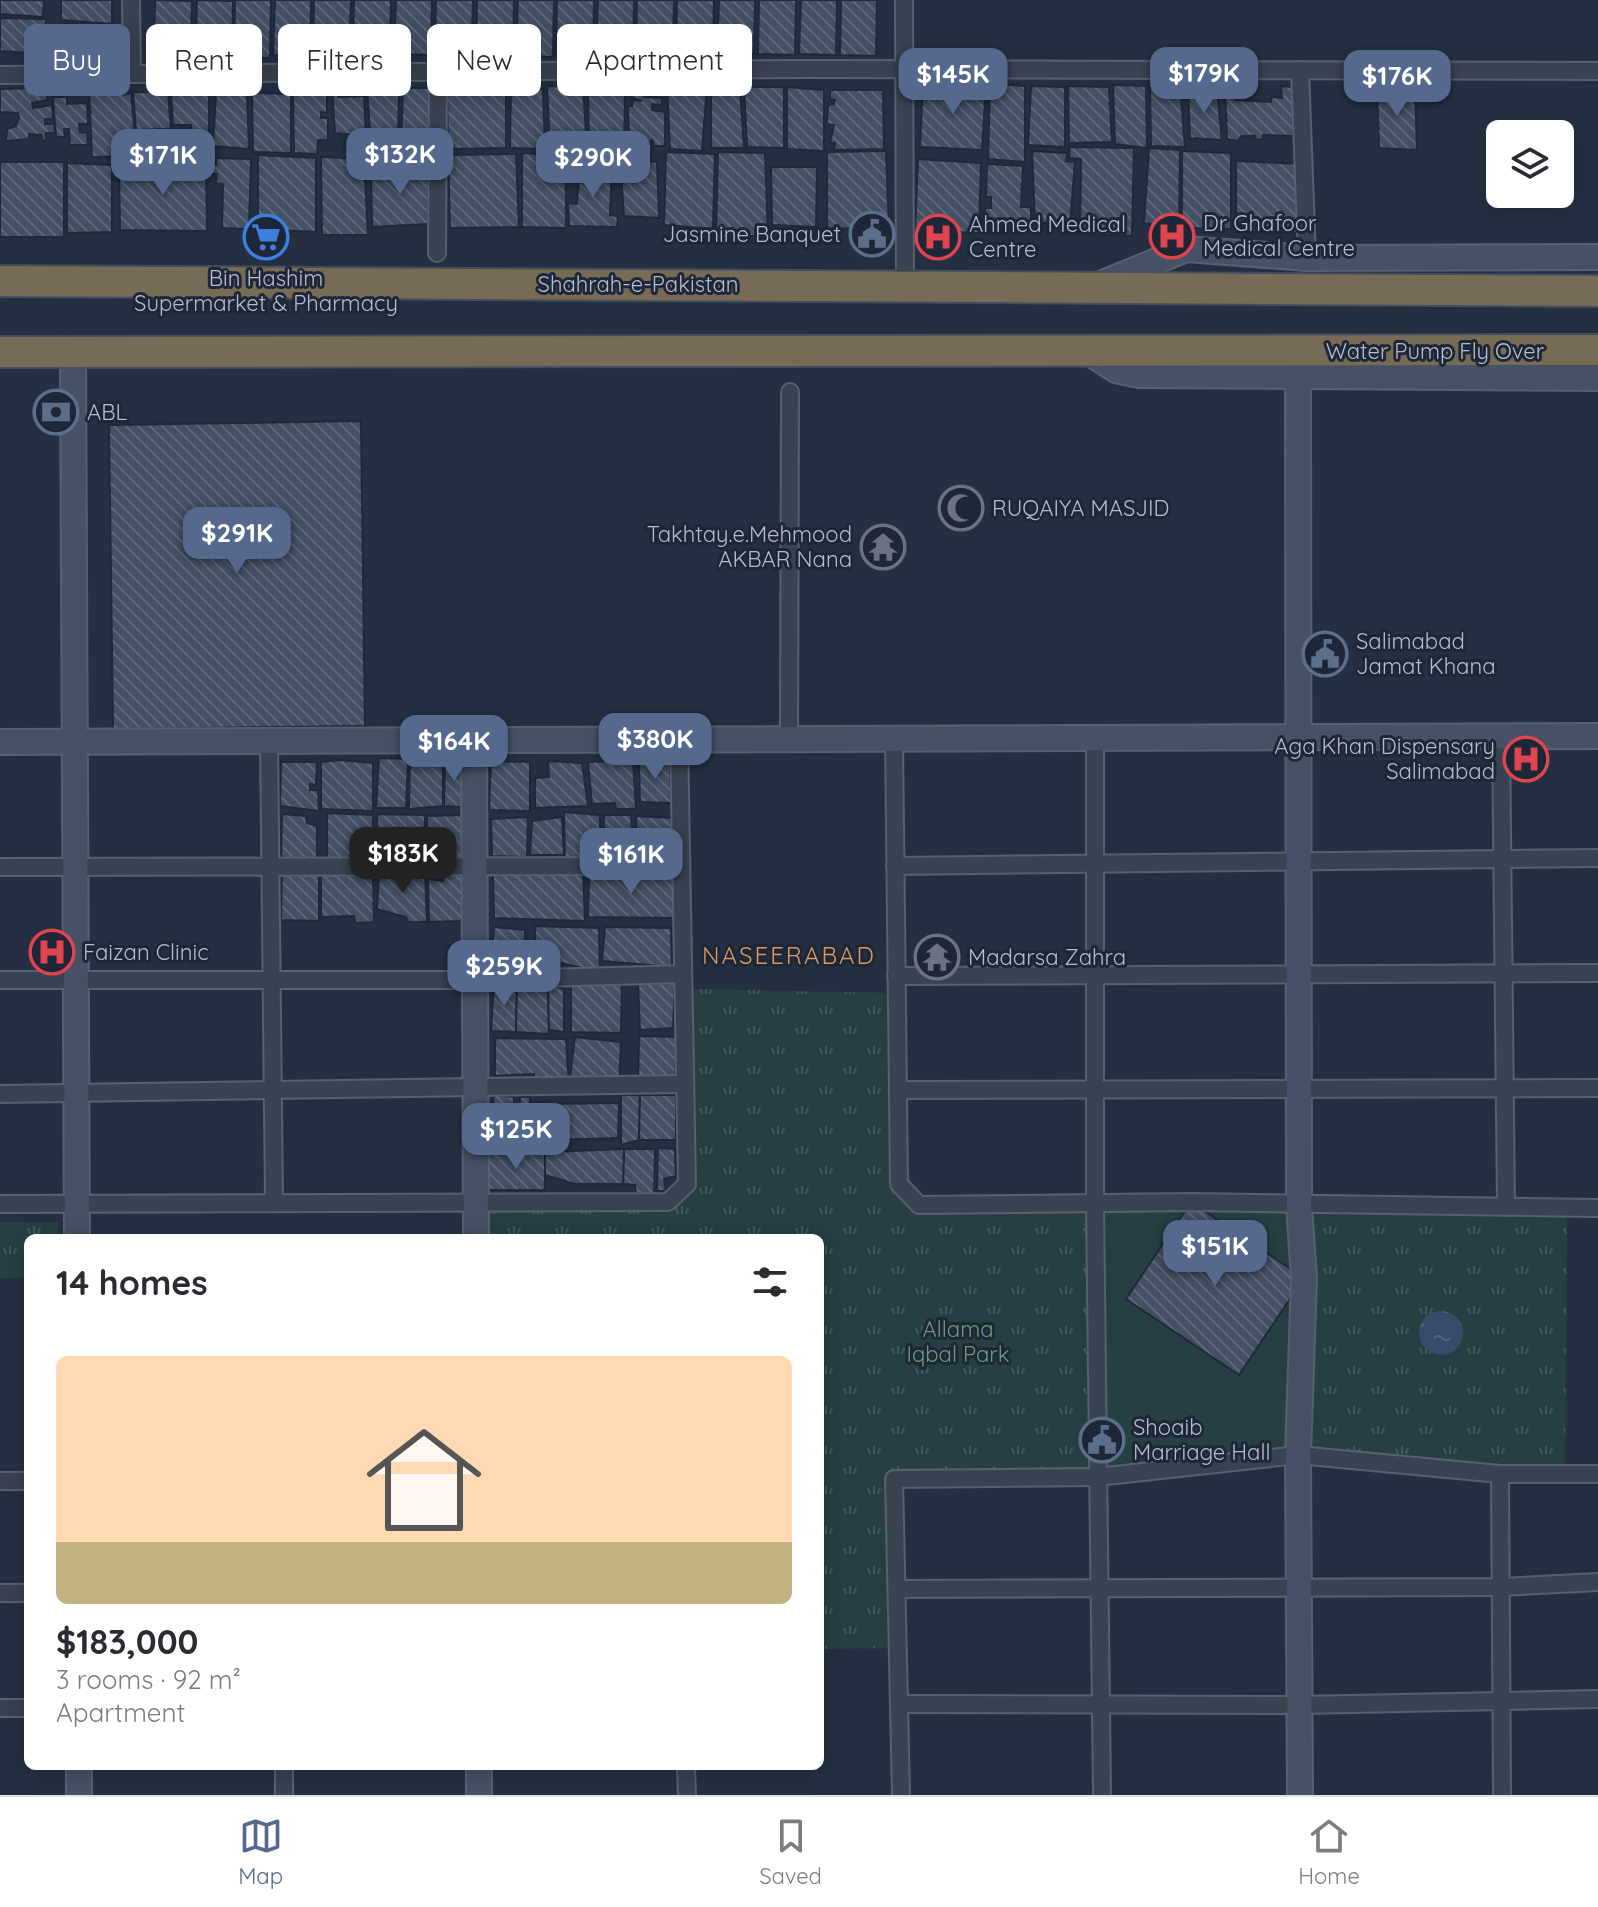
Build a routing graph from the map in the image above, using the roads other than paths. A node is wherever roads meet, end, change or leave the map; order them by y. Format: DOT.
graph roads {
  1 [pos="131,0"];
  2 [pos="904,0"];
  3 [pos="905,69"];
  4 [pos="1300,70"];
  5 [pos="1598,71"];
  6 [pos="541,72"];
  7 [pos="427,73"];
  8 [pos="132,74"];
  9 [pos="0,75"];
  10 [pos="438,96"];
  11 [pos="437,253"];
  12 [pos="1598,257"];
  13 [pos="1307,258"];
  14 [pos="0,281"];
  15 [pos="905,285"];
  16 [pos="1095,286"];
  17 [pos="1598,291"];
  18 [pos="1084,349"];
  19 [pos="1598,350"];
  20 [pos="0,352"];
  21 [pos="73,352"];
  22 [pos="1598,378"];
  23 [pos="1298,379"];
  24 [pos="790,392"];
  25 [pos="1501,736"];
  26 [pos="1598,736"];
  27 [pos="1299,737"];
  28 [pos="1095,738"];
  29 [pos="679,739"];
  30 [pos="789,739"];
  31 [pos="894,739"];
  32 [pos="474,740"];
  33 [pos="75,741"];
  34 [pos="269,741"];
  35 [pos="0,742"];
  36 [pos="1598,858"];
  37 [pos="1502,859"];
  38 [pos="1299,862"];
  39 [pos="1095,864"];
  40 [pos="475,865"];
  41 [pos="270,866"];
  42 [pos="681,866"];
  43 [pos="895,866"];
  44 [pos="0,867"];
  45 [pos="75,867"];
  46 [pos="1503,973"];
  47 [pos="1598,973"];
  48 [pos="683,974"];
  49 [pos="1095,975"];
  50 [pos="1299,975"];
  51 [pos="896,976"];
  52 [pos="0,980"];
  53 [pos="76,980"];
  54 [pos="272,980"];
  55 [pos="475,980"];
  56 [pos="685,1084"];
  57 [pos="476,1087"];
  58 [pos="1504,1088"];
  59 [pos="1598,1088"];
  60 [pos="1095,1089"];
  61 [pos="1299,1089"];
  62 [pos="273,1090"];
  63 [pos="898,1090"];
  64 [pos="76,1093"];
  65 [pos="0,1094"];
  66 [pos="476,1201"];
  67 [pos="274,1202"];
  68 [pos="0,1204"];
  69 [pos="77,1204"];
  70 [pos="1095,1205"];
  71 [pos="1299,1206"];
  72 [pos="1506,1207"];
  73 [pos="1598,1208"];
  74 [pos="77,1234"];
  75 [pos="476,1234"];
  76 [pos="1298,1455"];
  77 [pos="1500,1474"];
  78 [pos="1598,1474"];
  79 [pos="1097,1477"];
  80 [pos="0,1481"];
  81 [pos="24,1481"];
  82 [pos="1598,1582"];
  83 [pos="1300,1587"];
  84 [pos="1501,1587"];
  85 [pos="897,1589"];
  86 [pos="1099,1589"];
  87 [pos="0,1593"];
  88 [pos="24,1593"];
  89 [pos="1502,1699"];
  90 [pos="1598,1699"];
  91 [pos="1100,1702"];
  92 [pos="899,1704"];
  93 [pos="1300,1705"];
  94 [pos="0,1708"];
  95 [pos="24,1708"];
  96 [pos="79,1770"];
  97 [pos="284,1770"];
  98 [pos="479,1770"];
  99 [pos="686,1770"];
  100 [pos="79,1795"];
  101 [pos="284,1795"];
  102 [pos="479,1795"];
  103 [pos="687,1795"];
  104 [pos="901,1795"];
  105 [pos="1102,1795"];
  106 [pos="1300,1795"];
  107 [pos="1502,1795"];
  1 -- 8 [label="street"];
  2 -- 3 [label="street"];
  3 -- 4 [label="street"];
  3 -- 6 [label="street"];
  3 -- 15 [label="street"];
  4 -- 5 [label="street"];
  4 -- 13 [label="street"];
  7 -- 8 [label="street"];
  8 -- 9 [label="street"];
  10 -- 11 [label="street"];
  12 -- 13 [label="street"];
  13 -- 16 [label="street"];
  14 -- 15 [label="highway, Shahrah-e-Pakistan"];
  15 -- 16 [label="highway, Shahrah-e-Pakistan"];
  16 -- 17 [label="highway, Shahrah-e-Pakistan"];
  18 -- 19 [label="highway, Water Pump Fly Over"];
  18 -- 21 [label="highway"];
  18 -- 23 [label="street"];
  20 -- 21 [label="highway"];
  21 -- 33 [label="street"];
  22 -- 23 [label="street"];
  23 -- 27 [label="street"];
  24 -- 30 [label="street"];
  25 -- 26 [label="street"];
  25 -- 27 [label="street"];
  25 -- 37 [label="street"];
  27 -- 28 [label="street"];
  27 -- 38 [label="street"];
  28 -- 31 [label="street"];
  28 -- 39 [label="street"];
  29 -- 30 [label="street"];
  29 -- 32 [label="street"];
  29 -- 42 [label="street"];
  30 -- 31 [label="street"];
  31 -- 43 [label="street"];
  32 -- 34 [label="street"];
  32 -- 40 [label="street"];
  33 -- 34 [label="street"];
  33 -- 35 [label="street"];
  33 -- 45 [label="street"];
  34 -- 41 [label="street"];
  36 -- 37 [label="street"];
  37 -- 38 [label="street"];
  37 -- 46 [label="street"];
  38 -- 39 [label="street"];
  38 -- 50 [label="street"];
  39 -- 43 [label="street"];
  39 -- 49 [label="street"];
  40 -- 41 [label="street"];
  40 -- 42 [label="street"];
  40 -- 55 [label="street"];
  41 -- 45 [label="street"];
  41 -- 54 [label="street"];
  42 -- 48 [label="street"];
  43 -- 51 [label="street"];
  44 -- 45 [label="street"];
  45 -- 53 [label="street"];
  46 -- 47 [label="street"];
  46 -- 50 [label="street"];
  46 -- 58 [label="street"];
  48 -- 55 [label="street"];
  48 -- 56 [label="street"];
  49 -- 50 [label="street"];
  49 -- 51 [label="street"];
  49 -- 60 [label="street"];
  50 -- 61 [label="street"];
  51 -- 63 [label="street"];
  52 -- 53 [label="street"];
  53 -- 54 [label="street"];
  53 -- 64 [label="street"];
  54 -- 55 [label="street"];
  54 -- 62 [label="street"];
  55 -- 57 [label="street"];
  56 -- 57 [label="street"];
  56 -- 66 [label="street"];
  57 -- 62 [label="street"];
  57 -- 66 [label="street"];
  58 -- 59 [label="street"];
  58 -- 61 [label="street"];
  58 -- 72 [label="street"];
  60 -- 61 [label="street"];
  60 -- 63 [label="street"];
  60 -- 70 [label="street"];
  61 -- 71 [label="street"];
  62 -- 64 [label="street"];
  62 -- 67 [label="street"];
  63 -- 70 [label="street"];
  64 -- 65 [label="street"];
  64 -- 69 [label="street"];
  66 -- 67 [label="street"];
  66 -- 75 [label="street"];
  67 -- 69 [label="street"];
  68 -- 69 [label="street"];
  69 -- 74 [label="street"];
  70 -- 71 [label="street"];
  70 -- 79 [label="street"];
  71 -- 72 [label="street"];
  71 -- 76 [label="street"];
  72 -- 73 [label="street"];
  76 -- 77 [label="street"];
  76 -- 79 [label="street"];
  76 -- 83 [label="street"];
  77 -- 78 [label="street"];
  77 -- 84 [label="street"];
  79 -- 85 [label="street"];
  79 -- 86 [label="street"];
  80 -- 81 [label="street"];
  82 -- 84 [label="street"];
  83 -- 84 [label="street"];
  83 -- 86 [label="street"];
  83 -- 93 [label="street"];
  84 -- 89 [label="street"];
  85 -- 86 [label="street"];
  85 -- 92 [label="street"];
  86 -- 91 [label="street"];
  87 -- 88 [label="street"];
  89 -- 90 [label="street"];
  89 -- 93 [label="street"];
  89 -- 107 [label="street"];
  91 -- 92 [label="street"];
  91 -- 93 [label="street"];
  91 -- 105 [label="street"];
  92 -- 104 [label="street"];
  93 -- 106 [label="street"];
  94 -- 95 [label="street"];
  96 -- 100 [label="street"];
  97 -- 101 [label="street"];
  98 -- 102 [label="street"];
  99 -- 103 [label="street"];
}
